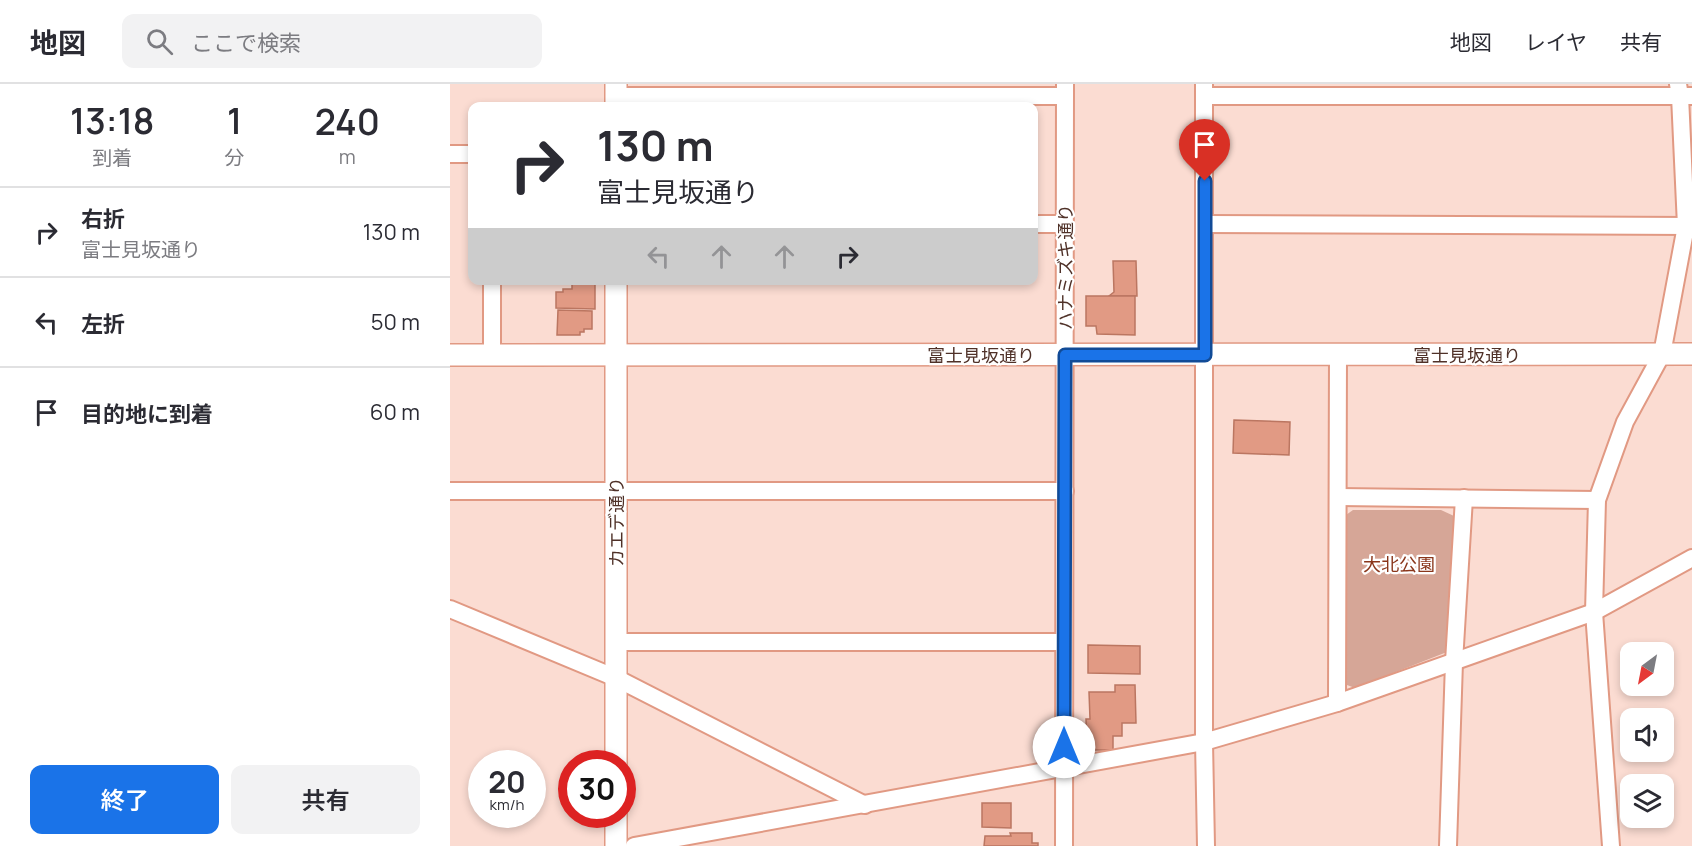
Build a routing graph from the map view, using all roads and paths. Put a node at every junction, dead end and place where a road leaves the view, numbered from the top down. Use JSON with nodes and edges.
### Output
{"nodes":[{"id":1,"x":1065,"y":90,"type":"edge"},
{"id":2,"x":1204,"y":90,"type":"edge"},
{"id":3,"x":1683,"y":92,"type":"edge"},
{"id":4,"x":616,"y":95,"type":"edge"},
{"id":5,"x":450,"y":154,"type":"edge"},
{"id":6,"x":468,"y":154,"type":"edge"},
{"id":7,"x":1038,"y":224,"type":"edge"},
{"id":8,"x":1065,"y":224,"type":"junction"},
{"id":9,"x":1205,"y":224,"type":"junction"},
{"id":10,"x":1689,"y":226,"type":"edge"},
{"id":11,"x":492,"y":285,"type":"edge"},
{"id":12,"x":616,"y":285,"type":"edge"},
{"id":13,"x":1662,"y":354,"type":"junction"},
{"id":14,"x":1692,"y":354,"type":"edge"},
{"id":15,"x":450,"y":355,"type":"edge"},
{"id":16,"x":492,"y":355,"type":"junction"},
{"id":17,"x":616,"y":355,"type":"junction"},
{"id":18,"x":1065,"y":355,"type":"junction"},
{"id":19,"x":1205,"y":355,"type":"junction"},
{"id":20,"x":1338,"y":356,"type":"junction"},
{"id":21,"x":450,"y":490,"type":"edge"},
{"id":22,"x":615,"y":491,"type":"junction"},
{"id":23,"x":1065,"y":491,"type":"junction"},
{"id":24,"x":1338,"y":497,"type":"junction"},
{"id":25,"x":1464,"y":498,"type":"junction"},
{"id":26,"x":1597,"y":500,"type":"junction"},
{"id":27,"x":1692,"y":558,"type":"edge"},
{"id":28,"x":450,"y":609,"type":"edge"},
{"id":29,"x":1594,"y":612,"type":"junction"},
{"id":30,"x":616,"y":642,"type":"junction"},
{"id":31,"x":1064,"y":642,"type":"junction"},
{"id":32,"x":1454,"y":662,"type":"junction"},
{"id":33,"x":616,"y":678,"type":"junction"},
{"id":34,"x":1337,"y":703,"type":"junction"},
{"id":35,"x":1204,"y":742,"type":"junction"},
{"id":36,"x":616,"y":750,"type":"edge"},
{"id":37,"x":1064,"y":768,"type":"junction"},
{"id":38,"x":865,"y":805,"type":"junction"},
{"id":39,"x":616,"y":828,"type":"edge"},
{"id":40,"x":616,"y":846,"type":"edge"},
{"id":41,"x":634,"y":846,"type":"edge"},
{"id":42,"x":1064,"y":846,"type":"edge"},
{"id":43,"x":1206,"y":846,"type":"edge"},
{"id":44,"x":1448,"y":846,"type":"edge"},
{"id":45,"x":1611,"y":846,"type":"edge"}],
"edges":[{"from":1,"to":4,"type":"street"},
{"from":1,"to":8,"type":"street","name":"ハナミズキ通り"},
{"from":2,"to":3,"type":"street"},
{"from":2,"to":9,"type":"street"},
{"from":3,"to":10,"type":"street"},
{"from":5,"to":6,"type":"street"},
{"from":7,"to":8,"type":"street"},
{"from":8,"to":18,"type":"street","name":"ハナミズキ通り"},
{"from":9,"to":10,"type":"street"},
{"from":9,"to":19,"type":"street"},
{"from":10,"to":13,"type":"street"},
{"from":11,"to":16,"type":"street"},
{"from":12,"to":17,"type":"street","name":"カエデ通り"},
{"from":13,"to":14,"type":"street","name":"富士見坂通り"},
{"from":13,"to":20,"type":"street","name":"富士見坂通り"},
{"from":13,"to":26,"type":"street"},
{"from":15,"to":16,"type":"street","name":"富士見坂通り"},
{"from":16,"to":17,"type":"street","name":"富士見坂通り"},
{"from":17,"to":18,"type":"street","name":"富士見坂通り"},
{"from":17,"to":22,"type":"street","name":"カエデ通り"},
{"from":18,"to":19,"type":"street","name":"富士見坂通り"},
{"from":18,"to":23,"type":"street","name":"ハナミズキ通り"},
{"from":19,"to":20,"type":"street","name":"富士見坂通り"},
{"from":19,"to":35,"type":"street"},
{"from":20,"to":24,"type":"street"},
{"from":21,"to":22,"type":"street"},
{"from":22,"to":23,"type":"street"},
{"from":22,"to":30,"type":"street","name":"カエデ通り"},
{"from":23,"to":31,"type":"street","name":"ハナミズキ通り"},
{"from":24,"to":25,"type":"street"},
{"from":24,"to":34,"type":"street"},
{"from":25,"to":26,"type":"street"},
{"from":25,"to":32,"type":"street"},
{"from":26,"to":29,"type":"street"},
{"from":27,"to":29,"type":"street"},
{"from":28,"to":33,"type":"street"},
{"from":29,"to":32,"type":"street"},
{"from":29,"to":45,"type":"street"},
{"from":30,"to":31,"type":"street"},
{"from":30,"to":33,"type":"street","name":"カエデ通り"},
{"from":31,"to":37,"type":"street","name":"ハナミズキ通り"},
{"from":32,"to":34,"type":"street"},
{"from":32,"to":44,"type":"street"},
{"from":33,"to":36,"type":"street","name":"カエデ通り"},
{"from":33,"to":38,"type":"street"},
{"from":34,"to":35,"type":"street"},
{"from":35,"to":37,"type":"street"},
{"from":35,"to":43,"type":"street"},
{"from":37,"to":38,"type":"street"},
{"from":37,"to":42,"type":"street","name":"ハナミズキ通り"},
{"from":38,"to":41,"type":"street"},
{"from":39,"to":40,"type":"street"}]}
